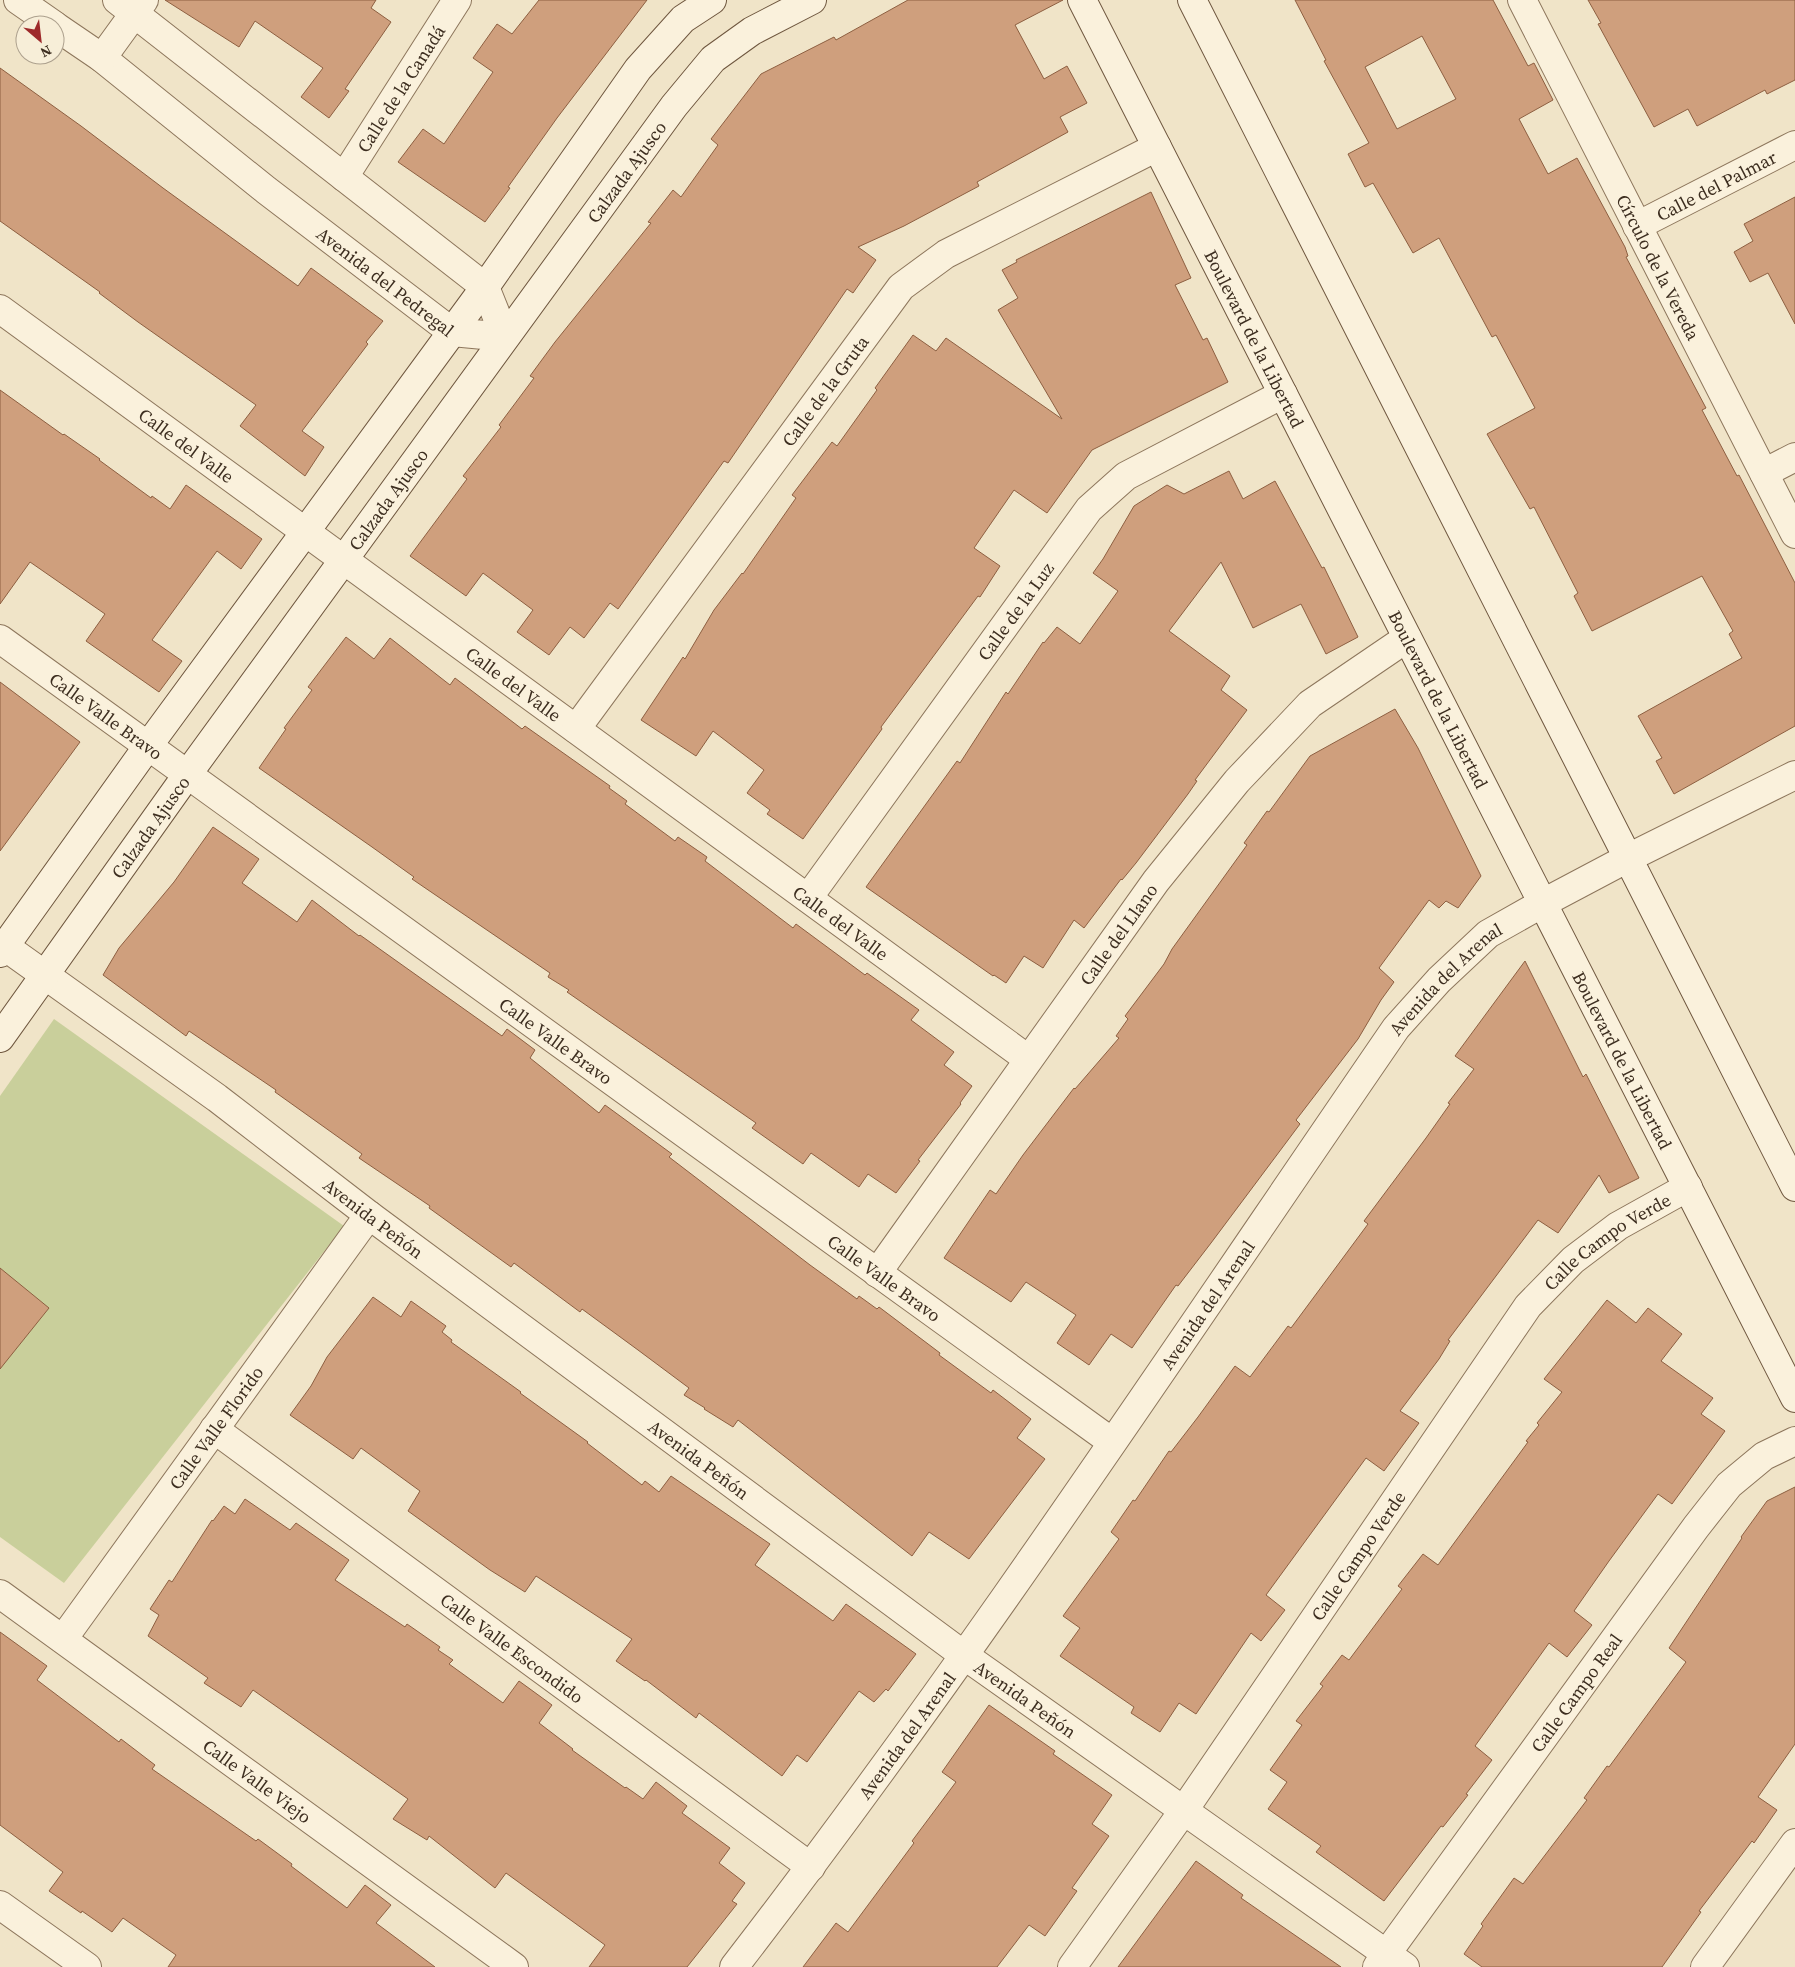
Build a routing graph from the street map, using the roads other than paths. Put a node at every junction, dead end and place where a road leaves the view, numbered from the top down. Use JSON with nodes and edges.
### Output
{"nodes":[{"id":1,"x":18,"y":0,"type":"edge"},
{"id":2,"x":457,"y":0,"type":"edge"},
{"id":3,"x":712,"y":0,"type":"edge"},
{"id":4,"x":812,"y":0,"type":"edge"},
{"id":5,"x":1082,"y":0,"type":"edge"},
{"id":6,"x":1192,"y":0,"type":"edge"},
{"id":7,"x":1522,"y":0,"type":"edge"},
{"id":8,"x":132,"y":4,"type":"edge"},
{"id":9,"x":40,"y":15,"type":"edge"},
{"id":10,"x":65,"y":33,"type":"edge"},
{"id":11,"x":102,"y":58,"type":"junction"},
{"id":12,"x":1795,"y":145,"type":"edge"},
{"id":13,"x":1157,"y":147,"type":"junction"},
{"id":14,"x":344,"y":177,"type":"junction"},
{"id":15,"x":1637,"y":226,"type":"junction"},
{"id":16,"x":485,"y":287,"type":"junction"},
{"id":17,"x":0,"y":309,"type":"edge"},
{"id":18,"x":452,"y":332,"type":"junction"},
{"id":19,"x":505,"y":337,"type":"junction"},
{"id":20,"x":1283,"y":394,"type":"junction"},
{"id":21,"x":1795,"y":457,"type":"edge"},
{"id":22,"x":1764,"y":473,"type":"junction"},
{"id":23,"x":305,"y":532,"type":"junction"},
{"id":24,"x":1795,"y":534,"type":"edge"},
{"id":25,"x":344,"y":560,"type":"junction"},
{"id":26,"x":1407,"y":638,"type":"junction"},
{"id":27,"x":0,"y":639,"type":"edge"},
{"id":28,"x":576,"y":729,"type":"junction"},
{"id":29,"x":148,"y":746,"type":"junction"},
{"id":30,"x":187,"y":774,"type":"junction"},
{"id":31,"x":1795,"y":775,"type":"edge"},
{"id":32,"x":1628,"y":858,"type":"junction"},
{"id":33,"x":808,"y":898,"type":"junction"},
{"id":34,"x":1542,"y":903,"type":"junction"},
{"id":35,"x":1,"y":948,"type":"edge"},
{"id":36,"x":45,"y":975,"type":"junction"},
{"id":37,"x":0,"y":1038,"type":"edge"},
{"id":38,"x":1028,"y":1059,"type":"junction"},
{"id":39,"x":1688,"y":1187,"type":"junction"},
{"id":40,"x":1795,"y":1188,"type":"edge"},
{"id":41,"x":369,"y":1215,"type":"junction"},
{"id":42,"x":877,"y":1273,"type":"junction"},
{"id":43,"x":1795,"y":1398,"type":"edge"},
{"id":44,"x":214,"y":1429,"type":"junction"},
{"id":45,"x":1795,"y":1441,"type":"edge"},
{"id":46,"x":1112,"y":1442,"type":"junction"},
{"id":47,"x":0,"y":1594,"type":"edge"},
{"id":48,"x":63,"y":1639,"type":"junction"},
{"id":49,"x":965,"y":1656,"type":"junction"},
{"id":50,"x":1184,"y":1810,"type":"junction"},
{"id":51,"x":1795,"y":1843,"type":"edge"},
{"id":52,"x":811,"y":1867,"type":"junction"},
{"id":53,"x":0,"y":1905,"type":"edge"},
{"id":54,"x":1389,"y":1963,"type":"edge"},
{"id":55,"x":86,"y":1967,"type":"edge"},
{"id":56,"x":514,"y":1967,"type":"edge"},
{"id":57,"x":734,"y":1967,"type":"edge"},
{"id":58,"x":1072,"y":1967,"type":"edge"},
{"id":59,"x":1705,"y":1967,"type":"edge"}],
"edges":[{"from":1,"to":9,"type":"street","name":"Avenida del Pedregal"},
{"from":2,"to":14,"type":"street","name":"Calle de la Canadá"},
{"from":3,"to":16,"type":"street"},
{"from":4,"to":19,"type":"street","name":"Calzada Ajusco"},
{"from":5,"to":13,"type":"street","name":"Boulevard de la Libertad"},
{"from":6,"to":32,"type":"street"},
{"from":7,"to":15,"type":"street","name":"Círculo de la Vereda"},
{"from":8,"to":11,"type":"street"},
{"from":8,"to":14,"type":"street"},
{"from":10,"to":11,"type":"street","name":"Avenida del Pedregal"},
{"from":11,"to":18,"type":"street","name":"Avenida del Pedregal"},
{"from":12,"to":15,"type":"street","name":"Calle del Palmar"},
{"from":13,"to":20,"type":"street","name":"Boulevard de la Libertad"},
{"from":13,"to":28,"type":"street","name":"Calle de la Gruta"},
{"from":14,"to":16,"type":"street"},
{"from":15,"to":22,"type":"street","name":"Círculo de la Vereda"},
{"from":16,"to":18,"type":"street"},
{"from":16,"to":19,"type":"street"},
{"from":17,"to":23,"type":"street","name":"Calle del Valle"},
{"from":18,"to":19,"type":"street","name":"Avenida del Pedregal"},
{"from":18,"to":23,"type":"street"},
{"from":19,"to":25,"type":"street","name":"Calzada Ajusco"},
{"from":20,"to":26,"type":"street","name":"Boulevard de la Libertad"},
{"from":20,"to":33,"type":"street","name":"Calle de la Luz"},
{"from":21,"to":22,"type":"street"},
{"from":22,"to":24,"type":"street","name":"Círculo de la Vereda"},
{"from":23,"to":25,"type":"street","name":"Calle del Valle"},
{"from":23,"to":29,"type":"street"},
{"from":25,"to":28,"type":"street","name":"Calle del Valle"},
{"from":25,"to":30,"type":"street","name":"Calzada Ajusco"},
{"from":26,"to":34,"type":"street","name":"Boulevard de la Libertad"},
{"from":26,"to":38,"type":"street","name":"Calle del Llano"},
{"from":27,"to":29,"type":"street","name":"Calle Valle Bravo"},
{"from":28,"to":33,"type":"street","name":"Calle del Valle"},
{"from":29,"to":30,"type":"street","name":"Calle Valle Bravo"},
{"from":29,"to":35,"type":"street"},
{"from":30,"to":36,"type":"street","name":"Calzada Ajusco"},
{"from":30,"to":42,"type":"street","name":"Calle Valle Bravo"},
{"from":31,"to":32,"type":"street","name":"Avenida del Arenal"},
{"from":32,"to":34,"type":"street","name":"Avenida del Arenal"},
{"from":32,"to":40,"type":"street"},
{"from":33,"to":38,"type":"street","name":"Calle del Valle"},
{"from":34,"to":39,"type":"street","name":"Boulevard de la Libertad"},
{"from":34,"to":46,"type":"street","name":"Avenida del Arenal"},
{"from":35,"to":36,"type":"street","name":"Avenida Peñón"},
{"from":36,"to":37,"type":"street","name":"Calzada Ajusco"},
{"from":36,"to":41,"type":"street","name":"Avenida Peñón"},
{"from":38,"to":42,"type":"street","name":"Calle del Llano"},
{"from":39,"to":43,"type":"street","name":"Boulevard de la Libertad"},
{"from":39,"to":50,"type":"street","name":"Calle Campo Verde"},
{"from":41,"to":44,"type":"street","name":"Calle Valle Florido"},
{"from":41,"to":49,"type":"street","name":"Avenida Peñón"},
{"from":42,"to":46,"type":"street","name":"Calle Valle Bravo"},
{"from":44,"to":48,"type":"street","name":"Calle Valle Florido"},
{"from":44,"to":52,"type":"street","name":"Calle Valle Escondido"},
{"from":45,"to":54,"type":"street","name":"Calle Campo Real"},
{"from":46,"to":49,"type":"street","name":"Avenida del Arenal"},
{"from":47,"to":48,"type":"street","name":"Calle Valle Viejo"},
{"from":48,"to":56,"type":"street","name":"Calle Valle Viejo"},
{"from":49,"to":50,"type":"street","name":"Avenida Peñón"},
{"from":49,"to":52,"type":"street","name":"Avenida del Arenal"},
{"from":50,"to":54,"type":"street","name":"Avenida Peñón"},
{"from":50,"to":58,"type":"street","name":"Calle Campo Verde"},
{"from":51,"to":59,"type":"street"},
{"from":52,"to":57,"type":"street","name":"Avenida del Arenal"},
{"from":53,"to":55,"type":"street"}]}
